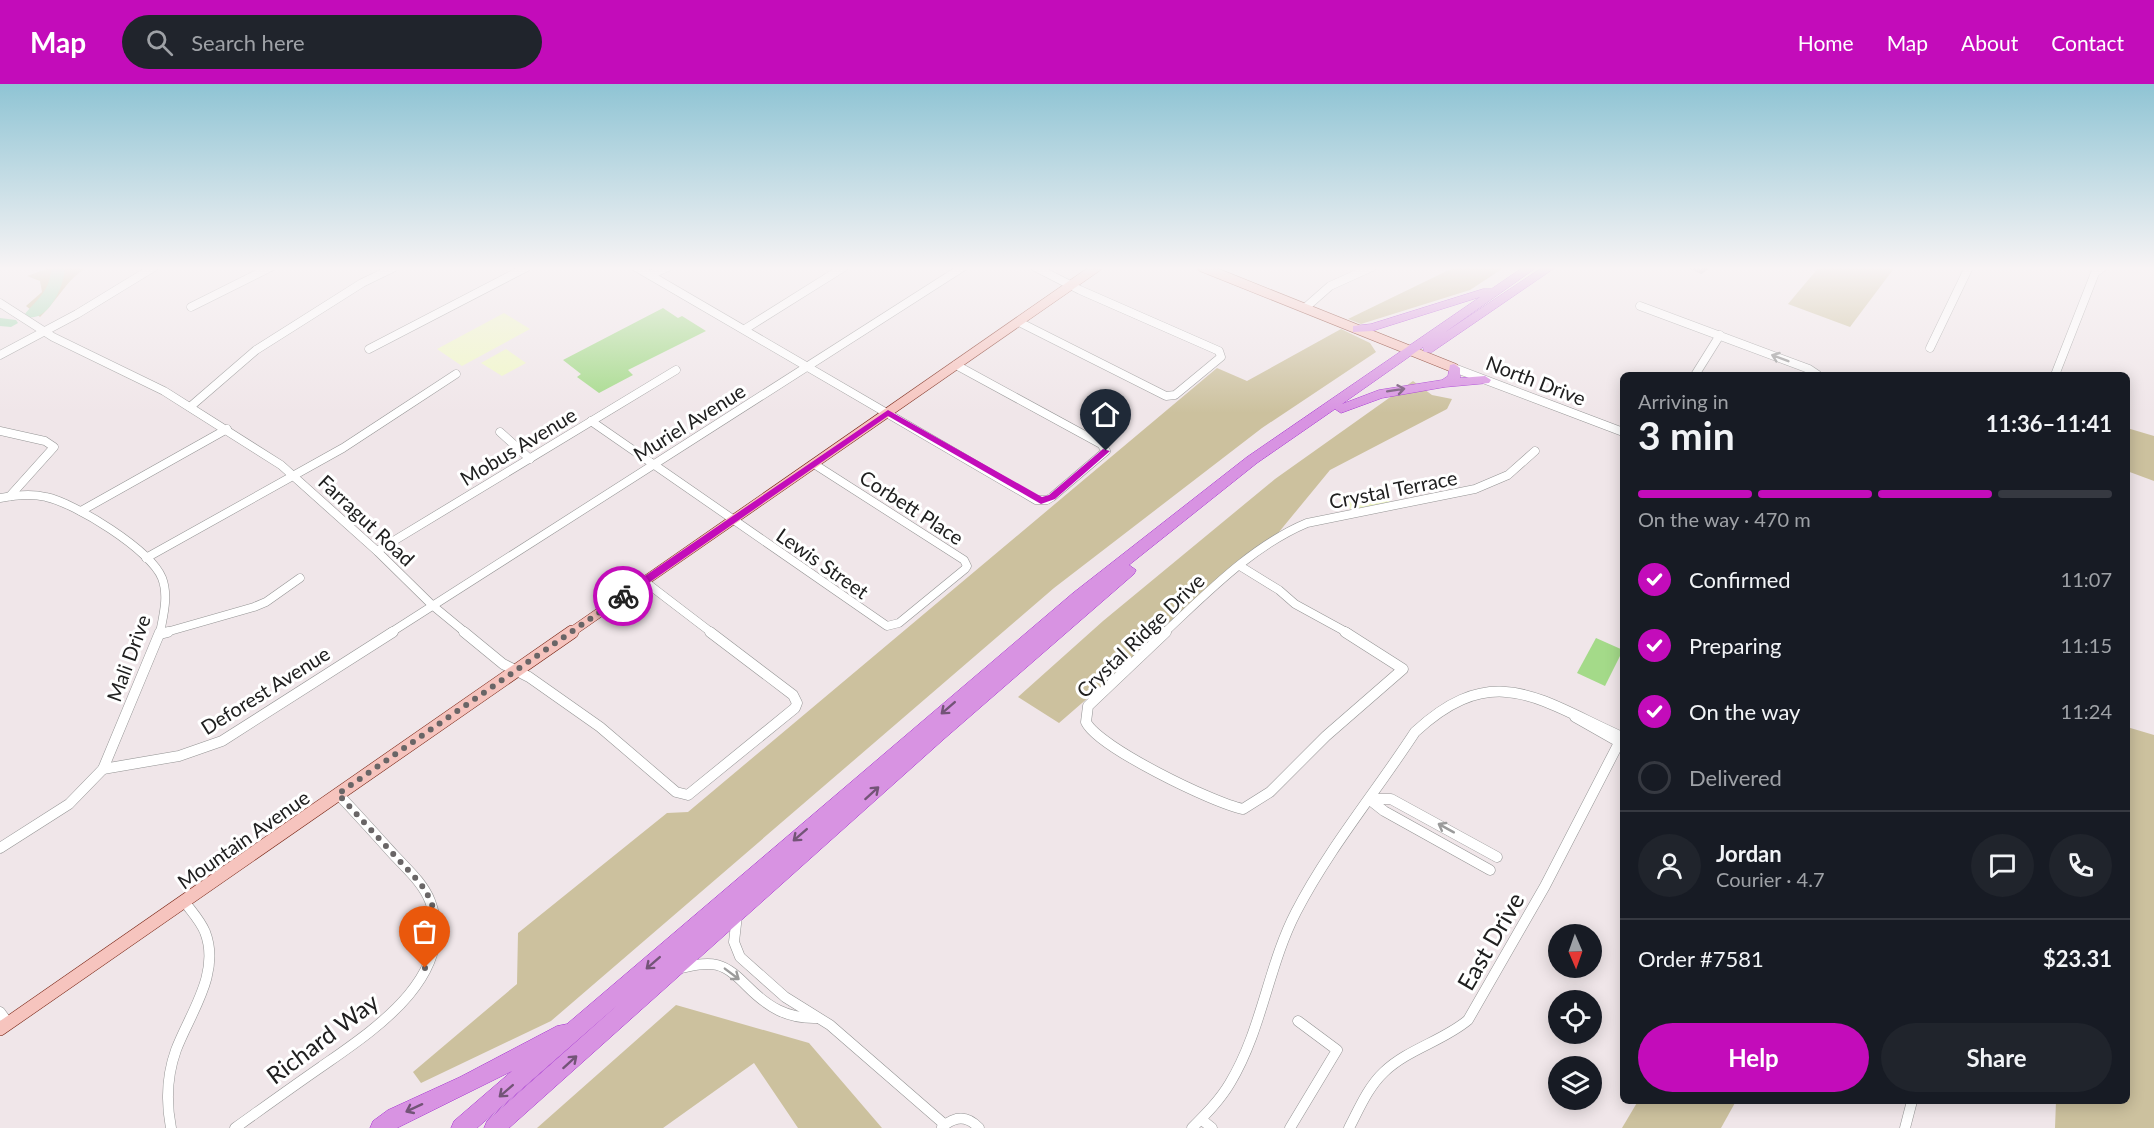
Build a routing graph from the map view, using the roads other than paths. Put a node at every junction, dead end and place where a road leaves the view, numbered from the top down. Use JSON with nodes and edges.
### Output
{"nodes":[{"id":1,"x":18,"y":316,"type":"edge"},
{"id":2,"x":72,"y":316,"type":"edge"},
{"id":3,"x":311,"y":316,"type":"edge"},
{"id":4,"x":433,"y":316,"type":"edge"},
{"id":5,"x":722,"y":316,"type":"edge"},
{"id":6,"x":766,"y":316,"type":"edge"},
{"id":7,"x":887,"y":316,"type":"edge"},
{"id":8,"x":1028,"y":316,"type":"edge"},
{"id":9,"x":1142,"y":316,"type":"edge"},
{"id":10,"x":1324,"y":316,"type":"edge"},
{"id":11,"x":1407,"y":316,"type":"edge"},
{"id":12,"x":1462,"y":316,"type":"edge"},
{"id":13,"x":1472,"y":316,"type":"edge"},
{"id":14,"x":1667,"y":316,"type":"edge"},
{"id":15,"x":1946,"y":316,"type":"edge"},
{"id":16,"x":2078,"y":316,"type":"edge"},
{"id":17,"x":1019,"y":322,"type":"junction"},
{"id":18,"x":745,"y":329,"type":"junction"},
{"id":19,"x":1357,"y":329,"type":"junction"},
{"id":20,"x":45,"y":332,"type":"junction"},
{"id":21,"x":1720,"y":335,"type":"junction"},
{"id":22,"x":1930,"y":348,"type":"dead end"},
{"id":23,"x":369,"y":349,"type":"dead end"},
{"id":24,"x":1414,"y":352,"type":"junction"},
{"id":25,"x":0,"y":355,"type":"edge"},
{"id":26,"x":956,"y":365,"type":"junction"},
{"id":27,"x":808,"y":366,"type":"junction"},
{"id":28,"x":1454,"y":368,"type":"junction"},
{"id":29,"x":676,"y":370,"type":"dead end"},
{"id":30,"x":1697,"y":372,"type":"edge"},
{"id":31,"x":1814,"y":372,"type":"edge"},
{"id":32,"x":2056,"y":372,"type":"edge"},
{"id":33,"x":456,"y":374,"type":"dead end"},
{"id":34,"x":1485,"y":380,"type":"junction"},
{"id":35,"x":1444,"y":383,"type":"junction"},
{"id":36,"x":190,"y":407,"type":"junction"},
{"id":37,"x":1341,"y":409,"type":"junction"},
{"id":38,"x":888,"y":412,"type":"junction"},
{"id":39,"x":591,"y":421,"type":"junction"},
{"id":40,"x":227,"y":429,"type":"junction"},
{"id":41,"x":0,"y":431,"type":"edge"},
{"id":42,"x":1620,"y":431,"type":"edge"},
{"id":43,"x":500,"y":432,"type":"dead end"},
{"id":44,"x":1535,"y":452,"type":"dead end"},
{"id":45,"x":530,"y":459,"type":"junction"},
{"id":46,"x":653,"y":464,"type":"junction"},
{"id":47,"x":814,"y":464,"type":"junction"},
{"id":48,"x":295,"y":475,"type":"junction"},
{"id":49,"x":10,"y":496,"type":"junction"},
{"id":50,"x":0,"y":498,"type":"edge"},
{"id":51,"x":81,"y":512,"type":"junction"},
{"id":52,"x":733,"y":520,"type":"junction"},
{"id":53,"x":377,"y":551,"type":"junction"},
{"id":54,"x":1255,"y":554,"type":"joint"},
{"id":55,"x":146,"y":558,"type":"junction"},
{"id":56,"x":1240,"y":566,"type":"junction"},
{"id":57,"x":300,"y":578,"type":"dead end"},
{"id":58,"x":644,"y":581,"type":"junction"},
{"id":59,"x":432,"y":605,"type":"junction"},
{"id":60,"x":890,"y":626,"type":"joint"},
{"id":61,"x":159,"y":634,"type":"junction"},
{"id":62,"x":516,"y":670,"type":"junction"},
{"id":63,"x":1620,"y":737,"type":"edge"},
{"id":64,"x":1620,"y":742,"type":"edge"},
{"id":65,"x":103,"y":769,"type":"junction"},
{"id":66,"x":338,"y":794,"type":"junction"},
{"id":67,"x":1370,"y":800,"type":"junction"},
{"id":68,"x":0,"y":848,"type":"edge"},
{"id":69,"x":1497,"y":856,"type":"dead end"},
{"id":70,"x":1490,"y":870,"type":"dead end"},
{"id":71,"x":184,"y":902,"type":"junction"},
{"id":72,"x":738,"y":913,"type":"junction"},
{"id":73,"x":676,"y":968,"type":"junction"},
{"id":74,"x":0,"y":1012,"type":"edge"},
{"id":75,"x":817,"y":1018,"type":"junction"},
{"id":76,"x":587,"y":1020,"type":"junction"},
{"id":77,"x":1298,"y":1021,"type":"dead end"},
{"id":78,"x":4,"y":1026,"type":"edge"},
{"id":79,"x":1911,"y":1104,"type":"edge"},
{"id":80,"x":1202,"y":1120,"type":"junction"},
{"id":81,"x":942,"y":1126,"type":"edge"},
{"id":82,"x":171,"y":1128,"type":"edge"},
{"id":83,"x":235,"y":1128,"type":"edge"},
{"id":84,"x":380,"y":1128,"type":"edge"},
{"id":85,"x":461,"y":1128,"type":"edge"},
{"id":86,"x":494,"y":1128,"type":"edge"},
{"id":87,"x":979,"y":1128,"type":"edge"},
{"id":88,"x":1192,"y":1128,"type":"edge"},
{"id":89,"x":1212,"y":1128,"type":"edge"},
{"id":90,"x":1290,"y":1128,"type":"edge"},
{"id":91,"x":1349,"y":1128,"type":"edge"},
{"id":92,"x":1905,"y":1128,"type":"edge"}],
"edges":[{"from":1,"to":20,"type":"street","name":"Farragut Road"},
{"from":2,"to":20,"type":"street"},
{"from":3,"to":36,"type":"street"},
{"from":4,"to":23,"type":"street"},
{"from":5,"to":18,"type":"street"},
{"from":6,"to":18,"type":"street"},
{"from":7,"to":27,"type":"street","name":"Muriel Avenue"},
{"from":8,"to":17,"type":"street","name":"Mountain Avenue"},
{"from":9,"to":17,"type":"street"},
{"from":10,"to":19,"type":"street","name":"North Drive"},
{"from":11,"to":19,"type":"highway"},
{"from":12,"to":24,"type":"highway"},
{"from":13,"to":24,"type":"highway"},
{"from":14,"to":21,"type":"street"},
{"from":15,"to":22,"type":"street"},
{"from":16,"to":32,"type":"street"},
{"from":17,"to":26,"type":"street","name":"Mountain Avenue"},
{"from":18,"to":27,"type":"street"},
{"from":19,"to":24,"type":"street","name":"North Drive"},
{"from":20,"to":25,"type":"street"},
{"from":20,"to":36,"type":"street","name":"Farragut Road"},
{"from":21,"to":30,"type":"street"},
{"from":31,"to":21,"type":"street","one_way":true},
{"from":24,"to":28,"type":"street","name":"North Drive"},
{"from":24,"to":37,"type":"highway"},
{"from":24,"to":76,"type":"highway","one_way":true},
{"from":26,"to":38,"type":"street","name":"Mountain Avenue"},
{"from":26,"to":38,"type":"street"},
{"from":27,"to":38,"type":"street"},
{"from":27,"to":46,"type":"street","name":"Muriel Avenue"},
{"from":28,"to":34,"type":"street","name":"North Drive"},
{"from":28,"to":35,"type":"highway"},
{"from":29,"to":39,"type":"street","name":"Mobus Avenue"},
{"from":33,"to":48,"type":"street"},
{"from":34,"to":35,"type":"highway"},
{"from":34,"to":42,"type":"street","name":"North Drive"},
{"from":37,"to":35,"type":"highway","one_way":true},
{"from":36,"to":40,"type":"street","name":"Farragut Road"},
{"from":72,"to":37,"type":"highway","one_way":true},
{"from":38,"to":47,"type":"street","name":"Mountain Avenue"},
{"from":39,"to":45,"type":"street","name":"Mobus Avenue"},
{"from":39,"to":46,"type":"street","name":"Lewis Street"},
{"from":40,"to":48,"type":"street","name":"Farragut Road"},
{"from":40,"to":51,"type":"street"},
{"from":41,"to":49,"type":"street"},
{"from":43,"to":45,"type":"street"},
{"from":44,"to":54,"type":"street","name":"Crystal Terrace"},
{"from":45,"to":53,"type":"street","name":"Mobus Avenue"},
{"from":46,"to":52,"type":"street","name":"Lewis Street"},
{"from":46,"to":59,"type":"street","name":"Muriel Avenue"},
{"from":47,"to":52,"type":"street","name":"Mountain Avenue"},
{"from":47,"to":60,"type":"street","name":"Corbett Place"},
{"from":48,"to":53,"type":"street","name":"Farragut Road"},
{"from":48,"to":55,"type":"street"},
{"from":49,"to":50,"type":"street","name":"Mali Drive"},
{"from":49,"to":51,"type":"street","name":"Mali Drive"},
{"from":51,"to":55,"type":"street","name":"Mali Drive"},
{"from":52,"to":58,"type":"street","name":"Mountain Avenue"},
{"from":52,"to":60,"type":"street","name":"Lewis Street"},
{"from":53,"to":59,"type":"street","name":"Farragut Road"},
{"from":54,"to":56,"type":"street","name":"Crystal Ridge Drive"},
{"from":55,"to":61,"type":"street","name":"Mali Drive"},
{"from":56,"to":56,"type":"street","name":"Crystal Ridge Drive"},
{"from":57,"to":61,"type":"street"},
{"from":58,"to":62,"type":"street","name":"Mountain Avenue"},
{"from":58,"to":62,"type":"street","name":"Farragut Road"},
{"from":59,"to":62,"type":"street","name":"Farragut Road"},
{"from":59,"to":65,"type":"street","name":"Deforest Avenue"},
{"from":61,"to":65,"type":"street","name":"Mali Drive"},
{"from":62,"to":66,"type":"street","name":"Mountain Avenue"},
{"from":63,"to":67,"type":"street"},
{"from":64,"to":91,"type":"street","name":"East Drive"},
{"from":65,"to":68,"type":"street","name":"Mali Drive"},
{"from":66,"to":71,"type":"street","name":"Mountain Avenue"},
{"from":66,"to":83,"type":"street","name":"Richard Way"},
{"from":69,"to":67,"type":"street","one_way":true},
{"from":67,"to":70,"type":"street"},
{"from":67,"to":80,"type":"street"},
{"from":71,"to":78,"type":"street","name":"Mountain Avenue"},
{"from":71,"to":82,"type":"street"},
{"from":72,"to":73,"type":"highway"},
{"from":72,"to":75,"type":"street"},
{"from":73,"to":75,"type":"street","one_way":true},
{"from":86,"to":73,"type":"highway","one_way":true},
{"from":74,"to":78,"type":"street"},
{"from":75,"to":81,"type":"street"},
{"from":76,"to":84,"type":"highway","one_way":true},
{"from":76,"to":85,"type":"highway","one_way":true},
{"from":77,"to":90,"type":"street"},
{"from":79,"to":92,"type":"street"},
{"from":80,"to":88,"type":"street"},
{"from":80,"to":89,"type":"street"},
{"from":81,"to":87,"type":"street"}]}
